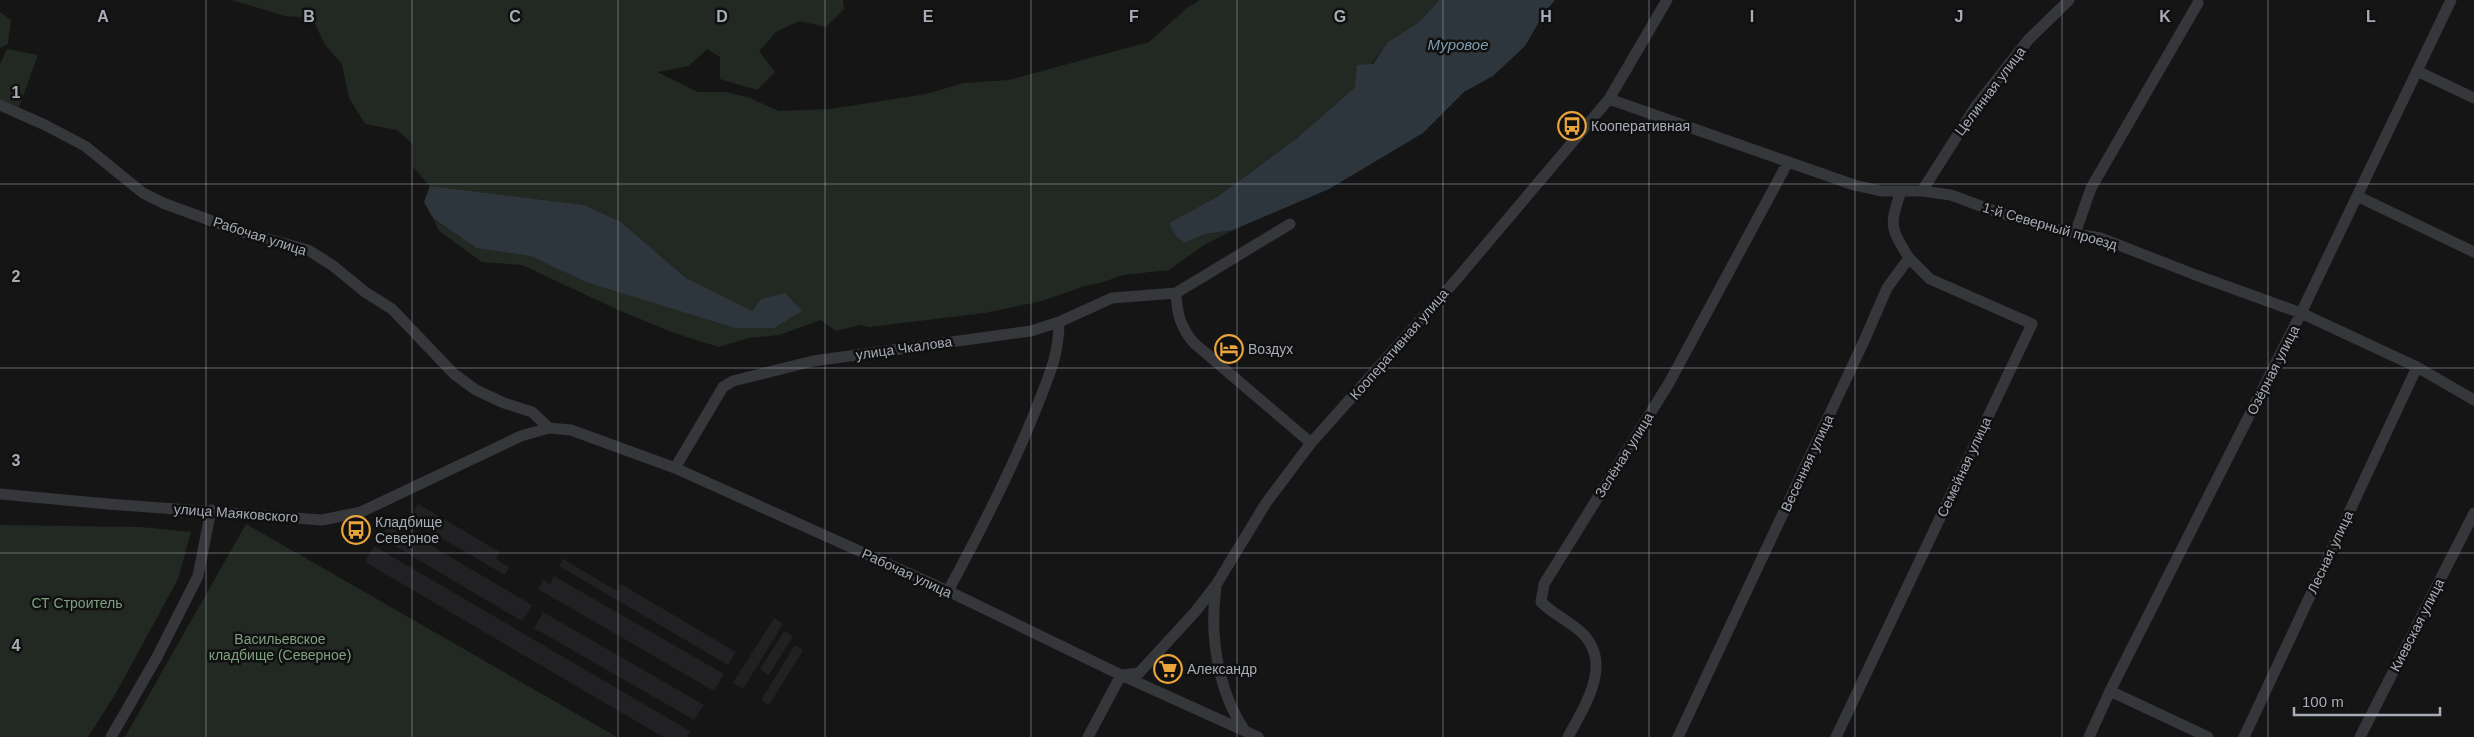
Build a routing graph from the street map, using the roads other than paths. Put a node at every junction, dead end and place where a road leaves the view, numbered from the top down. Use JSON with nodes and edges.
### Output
{"nodes":[{"id":1,"x":1667,"y":0,"type":"edge"},
{"id":2,"x":2069,"y":0,"type":"edge"},
{"id":3,"x":2451,"y":0,"type":"edge"},
{"id":4,"x":2198,"y":3,"type":"dead end"},
{"id":5,"x":2417,"y":71,"type":"junction"},
{"id":6,"x":2474,"y":98,"type":"edge"},
{"id":7,"x":1609,"y":99,"type":"junction"},
{"id":8,"x":0,"y":105,"type":"edge"},
{"id":9,"x":1788,"y":162,"type":"junction"},
{"id":10,"x":1901,"y":191,"type":"junction"},
{"id":11,"x":1922,"y":191,"type":"junction"},
{"id":12,"x":2357,"y":196,"type":"junction"},
{"id":13,"x":1290,"y":224,"type":"dead end"},
{"id":14,"x":2075,"y":234,"type":"junction"},
{"id":15,"x":2474,"y":252,"type":"edge"},
{"id":16,"x":1908,"y":258,"type":"junction"},
{"id":17,"x":1176,"y":293,"type":"junction"},
{"id":18,"x":2301,"y":313,"type":"junction"},
{"id":19,"x":1059,"y":322,"type":"junction"},
{"id":20,"x":2417,"y":367,"type":"junction"},
{"id":21,"x":2474,"y":400,"type":"edge"},
{"id":22,"x":549,"y":428,"type":"junction"},
{"id":23,"x":1311,"y":443,"type":"junction"},
{"id":24,"x":461,"y":465,"type":"joint"},
{"id":25,"x":676,"y":468,"type":"junction"},
{"id":26,"x":0,"y":494,"type":"edge"},
{"id":27,"x":211,"y":510,"type":"junction"},
{"id":28,"x":2474,"y":513,"type":"edge"},
{"id":29,"x":1216,"y":585,"type":"junction"},
{"id":30,"x":948,"y":591,"type":"junction"},
{"id":31,"x":1121,"y":675,"type":"junction"},
{"id":32,"x":2110,"y":691,"type":"junction"},
{"id":33,"x":1245,"y":732,"type":"junction"},
{"id":34,"x":111,"y":737,"type":"edge"},
{"id":35,"x":1088,"y":737,"type":"edge"},
{"id":36,"x":1258,"y":737,"type":"edge"},
{"id":37,"x":1568,"y":737,"type":"edge"},
{"id":38,"x":1678,"y":737,"type":"edge"},
{"id":39,"x":1836,"y":737,"type":"edge"},
{"id":40,"x":2089,"y":737,"type":"edge"},
{"id":41,"x":2208,"y":737,"type":"edge"},
{"id":42,"x":2244,"y":737,"type":"edge"},
{"id":43,"x":2360,"y":737,"type":"edge"}],
"edges":[{"from":1,"to":7,"type":"street","name":"Кооперативная улица"},
{"from":2,"to":11,"type":"street","name":"Целинная улица"},
{"from":3,"to":5,"type":"street","name":"Озёрная улица"},
{"from":4,"to":14,"type":"street"},
{"from":5,"to":6,"type":"street"},
{"from":5,"to":12,"type":"street","name":"Озёрная улица"},
{"from":7,"to":9,"type":"street","name":"1-й Северный проезд"},
{"from":7,"to":23,"type":"street","name":"Кооперативная улица"},
{"from":8,"to":22,"type":"street","name":"Рабочая улица"},
{"from":9,"to":10,"type":"street","name":"1-й Северный проезд"},
{"from":9,"to":37,"type":"street","name":"Зелёная улица"},
{"from":10,"to":11,"type":"street","name":"1-й Северный проезд"},
{"from":10,"to":16,"type":"street"},
{"from":11,"to":14,"type":"street","name":"1-й Северный проезд"},
{"from":12,"to":15,"type":"street"},
{"from":12,"to":18,"type":"street","name":"Озёрная улица"},
{"from":13,"to":17,"type":"street","name":"улица Чкалова"},
{"from":14,"to":18,"type":"street","name":"1-й Северный проезд"},
{"from":16,"to":38,"type":"street","name":"Весенняя улица"},
{"from":16,"to":39,"type":"street","name":"Семейная улица"},
{"from":17,"to":19,"type":"street","name":"улица Чкалова"},
{"from":17,"to":23,"type":"street"},
{"from":18,"to":20,"type":"street","name":"1-й Северный проезд"},
{"from":18,"to":32,"type":"street","name":"Озёрная улица"},
{"from":19,"to":25,"type":"street","name":"улица Чкалова"},
{"from":19,"to":30,"type":"street"},
{"from":20,"to":21,"type":"street","name":"1-й Северный проезд"},
{"from":20,"to":42,"type":"street","name":"Лесная улица"},
{"from":22,"to":24,"type":"street","name":"Рабочая улица"},
{"from":22,"to":25,"type":"street","name":"Рабочая улица"},
{"from":23,"to":29,"type":"street","name":"Кооперативная улица"},
{"from":24,"to":27,"type":"street","name":"улица Маяковского"},
{"from":25,"to":30,"type":"street","name":"Рабочая улица"},
{"from":26,"to":27,"type":"street","name":"улица Маяковского"},
{"from":27,"to":34,"type":"street"},
{"from":28,"to":43,"type":"street","name":"Киевская улица"},
{"from":29,"to":31,"type":"street","name":"Кооперативная улица"},
{"from":29,"to":33,"type":"street"},
{"from":30,"to":31,"type":"street","name":"Рабочая улица"},
{"from":31,"to":33,"type":"street","name":"Рабочая улица"},
{"from":31,"to":35,"type":"street"},
{"from":32,"to":40,"type":"street","name":"Озёрная улица"},
{"from":32,"to":41,"type":"street"},
{"from":33,"to":36,"type":"street","name":"Рабочая улица"}]}
